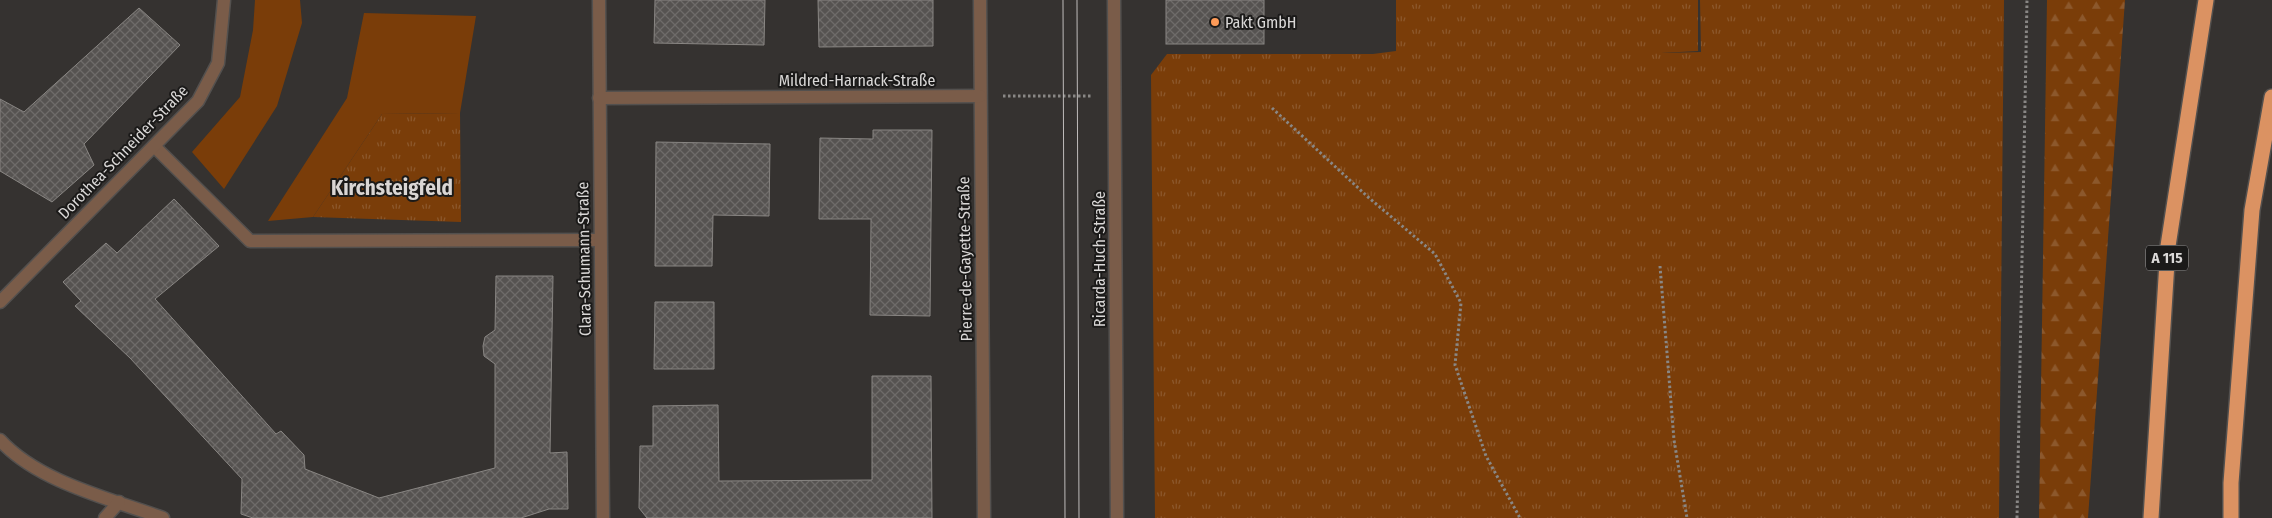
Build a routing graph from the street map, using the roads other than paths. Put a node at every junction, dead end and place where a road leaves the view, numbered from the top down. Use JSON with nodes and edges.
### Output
{"nodes":[{"id":1,"x":224,"y":0,"type":"edge"},
{"id":2,"x":599,"y":0,"type":"edge"},
{"id":3,"x":980,"y":0,"type":"edge"},
{"id":4,"x":1114,"y":0,"type":"edge"},
{"id":5,"x":2206,"y":0,"type":"edge"},
{"id":6,"x":980,"y":96,"type":"junction"},
{"id":7,"x":2272,"y":97,"type":"edge"},
{"id":8,"x":599,"y":98,"type":"junction"},
{"id":9,"x":154,"y":146,"type":"junction"},
{"id":10,"x":599,"y":240,"type":"junction"},
{"id":11,"x":0,"y":302,"type":"edge"},
{"id":12,"x":0,"y":440,"type":"edge"},
{"id":13,"x":119,"y":502,"type":"junction"},
{"id":14,"x":105,"y":518,"type":"edge"},
{"id":15,"x":163,"y":518,"type":"edge"},
{"id":16,"x":603,"y":518,"type":"edge"},
{"id":17,"x":984,"y":518,"type":"edge"},
{"id":18,"x":1117,"y":518,"type":"edge"},
{"id":19,"x":2151,"y":518,"type":"edge"},
{"id":20,"x":2231,"y":518,"type":"edge"}],
"edges":[{"from":1,"to":9,"type":"street","name":"Dorothea-Schneider-Straße"},
{"from":2,"to":8,"type":"street","name":"Clara-Schumann-Straße"},
{"from":3,"to":6,"type":"street","name":"Pierre-de-Gayette-Straße"},
{"from":4,"to":18,"type":"street","name":"Ricarda-Huch-Straße"},
{"from":5,"to":19,"type":"highway","number":"A 115"},
{"from":6,"to":8,"type":"street","name":"Mildred-Harnack-Straße"},
{"from":6,"to":17,"type":"street","name":"Pierre-de-Gayette-Straße"},
{"from":7,"to":20,"type":"highway"},
{"from":8,"to":10,"type":"street","name":"Clara-Schumann-Straße"},
{"from":9,"to":10,"type":"street"},
{"from":9,"to":11,"type":"street","name":"Dorothea-Schneider-Straße"},
{"from":10,"to":16,"type":"street","name":"Clara-Schumann-Straße"},
{"from":12,"to":13,"type":"street"},
{"from":13,"to":14,"type":"street"},
{"from":13,"to":15,"type":"street"}]}
